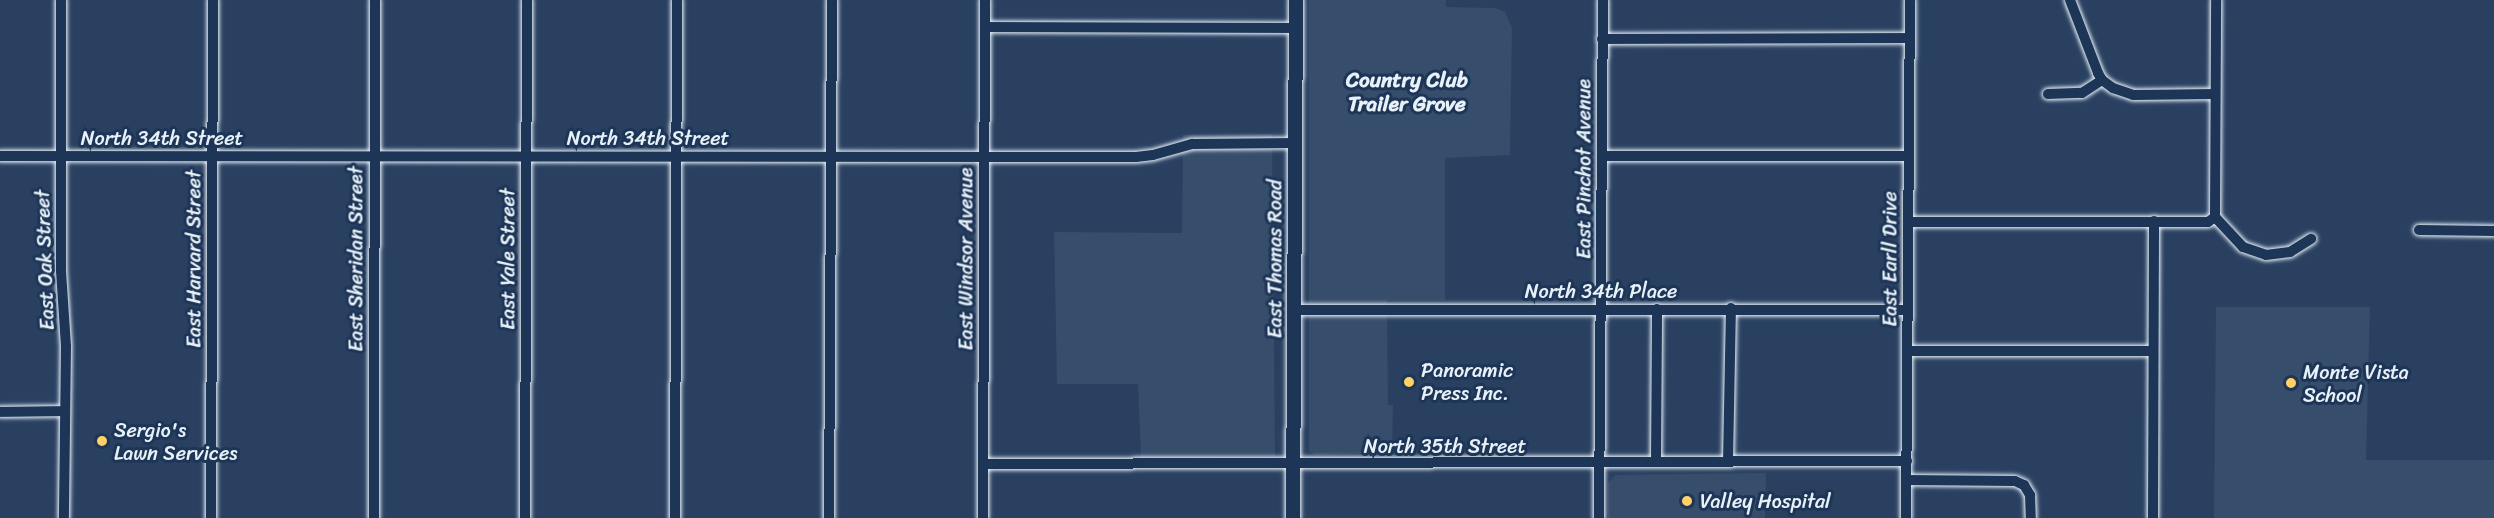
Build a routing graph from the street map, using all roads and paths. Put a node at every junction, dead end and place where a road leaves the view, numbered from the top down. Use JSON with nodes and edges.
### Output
{"nodes":[{"id":1,"x":61,"y":0,"type":"edge"},
{"id":2,"x":213,"y":0,"type":"edge"},
{"id":3,"x":375,"y":0,"type":"edge"},
{"id":4,"x":527,"y":0,"type":"edge"},
{"id":5,"x":677,"y":0,"type":"edge"},
{"id":6,"x":832,"y":0,"type":"edge"},
{"id":7,"x":986,"y":0,"type":"edge"},
{"id":8,"x":1296,"y":0,"type":"edge"},
{"id":9,"x":1603,"y":0,"type":"edge"},
{"id":10,"x":1910,"y":0,"type":"edge"},
{"id":11,"x":2070,"y":0,"type":"edge"},
{"id":12,"x":2216,"y":0,"type":"edge"},
{"id":13,"x":986,"y":27,"type":"junction"},
{"id":14,"x":1295,"y":28,"type":"junction"},
{"id":15,"x":1910,"y":38,"type":"junction"},
{"id":16,"x":1602,"y":39,"type":"junction"},
{"id":17,"x":2102,"y":80,"type":"junction"},
{"id":18,"x":2048,"y":94,"type":"dead end"},
{"id":19,"x":2215,"y":94,"type":"junction"},
{"id":20,"x":1295,"y":143,"type":"junction"},
{"id":21,"x":374,"y":155,"type":"junction"},
{"id":22,"x":0,"y":156,"type":"edge"},
{"id":23,"x":60,"y":156,"type":"junction"},
{"id":24,"x":212,"y":156,"type":"junction"},
{"id":25,"x":526,"y":156,"type":"junction"},
{"id":26,"x":677,"y":156,"type":"junction"},
{"id":27,"x":831,"y":156,"type":"junction"},
{"id":28,"x":984,"y":156,"type":"junction"},
{"id":29,"x":1602,"y":156,"type":"junction"},
{"id":30,"x":1909,"y":156,"type":"junction"},
{"id":31,"x":2215,"y":217,"type":"junction"},
{"id":32,"x":2154,"y":221,"type":"junction"},
{"id":33,"x":1908,"y":222,"type":"junction"},
{"id":34,"x":2419,"y":230,"type":"dead end"},
{"id":35,"x":2494,"y":231,"type":"edge"},
{"id":36,"x":2311,"y":239,"type":"dead end"},
{"id":37,"x":1731,"y":308,"type":"junction"},
{"id":38,"x":1601,"y":309,"type":"junction"},
{"id":39,"x":1656,"y":309,"type":"junction"},
{"id":40,"x":1294,"y":310,"type":"junction"},
{"id":41,"x":1908,"y":310,"type":"junction"},
{"id":42,"x":1907,"y":351,"type":"junction"},
{"id":43,"x":2153,"y":351,"type":"junction"},
{"id":44,"x":65,"y":411,"type":"junction"},
{"id":45,"x":0,"y":412,"type":"edge"},
{"id":46,"x":1906,"y":461,"type":"junction"},
{"id":47,"x":1656,"y":462,"type":"junction"},
{"id":48,"x":1730,"y":462,"type":"junction"},
{"id":49,"x":1600,"y":463,"type":"junction"},
{"id":50,"x":983,"y":464,"type":"junction"},
{"id":51,"x":1293,"y":464,"type":"junction"},
{"id":52,"x":1906,"y":480,"type":"junction"},
{"id":53,"x":64,"y":518,"type":"edge"},
{"id":54,"x":210,"y":518,"type":"edge"},
{"id":55,"x":374,"y":518,"type":"edge"},
{"id":56,"x":525,"y":518,"type":"edge"},
{"id":57,"x":675,"y":518,"type":"edge"},
{"id":58,"x":829,"y":518,"type":"edge"},
{"id":59,"x":983,"y":518,"type":"edge"},
{"id":60,"x":1293,"y":518,"type":"edge"},
{"id":61,"x":1599,"y":518,"type":"edge"},
{"id":62,"x":1906,"y":518,"type":"edge"},
{"id":63,"x":2031,"y":518,"type":"edge"},
{"id":64,"x":2152,"y":518,"type":"edge"}],
"edges":[{"from":1,"to":23,"type":"street","name":"East Oak Street"},
{"from":2,"to":24,"type":"street","name":"East Harvard Street"},
{"from":3,"to":21,"type":"street","name":"East Sheridan Street"},
{"from":4,"to":25,"type":"street","name":"East Yale Street"},
{"from":5,"to":26,"type":"street"},
{"from":6,"to":27,"type":"street"},
{"from":7,"to":13,"type":"street","name":"East Windsor Avenue"},
{"from":8,"to":14,"type":"main road","name":"East Thomas Road"},
{"from":9,"to":16,"type":"street","name":"East Pinchot Avenue"},
{"from":10,"to":15,"type":"street","name":"East Earll Drive"},
{"from":11,"to":17,"type":"street"},
{"from":12,"to":19,"type":"street"},
{"from":13,"to":14,"type":"street"},
{"from":13,"to":28,"type":"street","name":"East Windsor Avenue"},
{"from":14,"to":20,"type":"main road","name":"East Thomas Road"},
{"from":15,"to":16,"type":"street"},
{"from":15,"to":30,"type":"street","name":"East Earll Drive"},
{"from":16,"to":29,"type":"street","name":"East Pinchot Avenue"},
{"from":17,"to":18,"type":"street"},
{"from":17,"to":19,"type":"street"},
{"from":19,"to":31,"type":"street"},
{"from":20,"to":28,"type":"street","name":"North 34th Street"},
{"from":20,"to":40,"type":"main road","name":"East Thomas Road"},
{"from":21,"to":24,"type":"street","name":"North 34th Street"},
{"from":21,"to":25,"type":"street","name":"North 34th Street"},
{"from":21,"to":55,"type":"street","name":"East Sheridan Street"},
{"from":22,"to":23,"type":"street","name":"North 34th Street"},
{"from":23,"to":24,"type":"street","name":"North 34th Street"},
{"from":23,"to":44,"type":"street","name":"East Oak Street"},
{"from":24,"to":54,"type":"street","name":"East Harvard Street"},
{"from":25,"to":26,"type":"street","name":"North 34th Street"},
{"from":25,"to":56,"type":"street","name":"East Yale Street"},
{"from":26,"to":27,"type":"street","name":"North 34th Street"},
{"from":26,"to":57,"type":"street"},
{"from":27,"to":28,"type":"street","name":"North 34th Street"},
{"from":27,"to":58,"type":"street"},
{"from":28,"to":50,"type":"street","name":"East Windsor Avenue"},
{"from":29,"to":30,"type":"street"},
{"from":29,"to":38,"type":"street","name":"East Pinchot Avenue"},
{"from":30,"to":33,"type":"street","name":"East Earll Drive"},
{"from":31,"to":32,"type":"street"},
{"from":31,"to":36,"type":"street"},
{"from":32,"to":33,"type":"street"},
{"from":32,"to":43,"type":"street"},
{"from":33,"to":41,"type":"street","name":"East Earll Drive"},
{"from":34,"to":35,"type":"street"},
{"from":37,"to":39,"type":"street","name":"North 34th Place"},
{"from":37,"to":41,"type":"street","name":"North 34th Place"},
{"from":37,"to":48,"type":"street"},
{"from":38,"to":39,"type":"street","name":"North 34th Place"},
{"from":38,"to":40,"type":"street","name":"North 34th Place"},
{"from":38,"to":49,"type":"street","name":"East Pinchot Avenue"},
{"from":39,"to":47,"type":"street"},
{"from":40,"to":51,"type":"main road","name":"East Thomas Road"},
{"from":41,"to":42,"type":"street","name":"East Earll Drive"},
{"from":42,"to":43,"type":"street"},
{"from":42,"to":46,"type":"street","name":"East Earll Drive"},
{"from":43,"to":64,"type":"street"},
{"from":44,"to":45,"type":"street"},
{"from":44,"to":53,"type":"street","name":"East Oak Street"},
{"from":46,"to":48,"type":"street","name":"North 35th Street"},
{"from":46,"to":52,"type":"street","name":"East Earll Drive"},
{"from":47,"to":48,"type":"street","name":"North 35th Street"},
{"from":47,"to":49,"type":"street","name":"North 35th Street"},
{"from":49,"to":51,"type":"street","name":"North 35th Street"},
{"from":49,"to":61,"type":"street","name":"East Pinchot Avenue"},
{"from":50,"to":51,"type":"street","name":"North 35th Street"},
{"from":50,"to":59,"type":"street","name":"East Windsor Avenue"},
{"from":51,"to":60,"type":"main road","name":"East Thomas Road"},
{"from":52,"to":62,"type":"street","name":"East Earll Drive"},
{"from":52,"to":63,"type":"street"}]}
